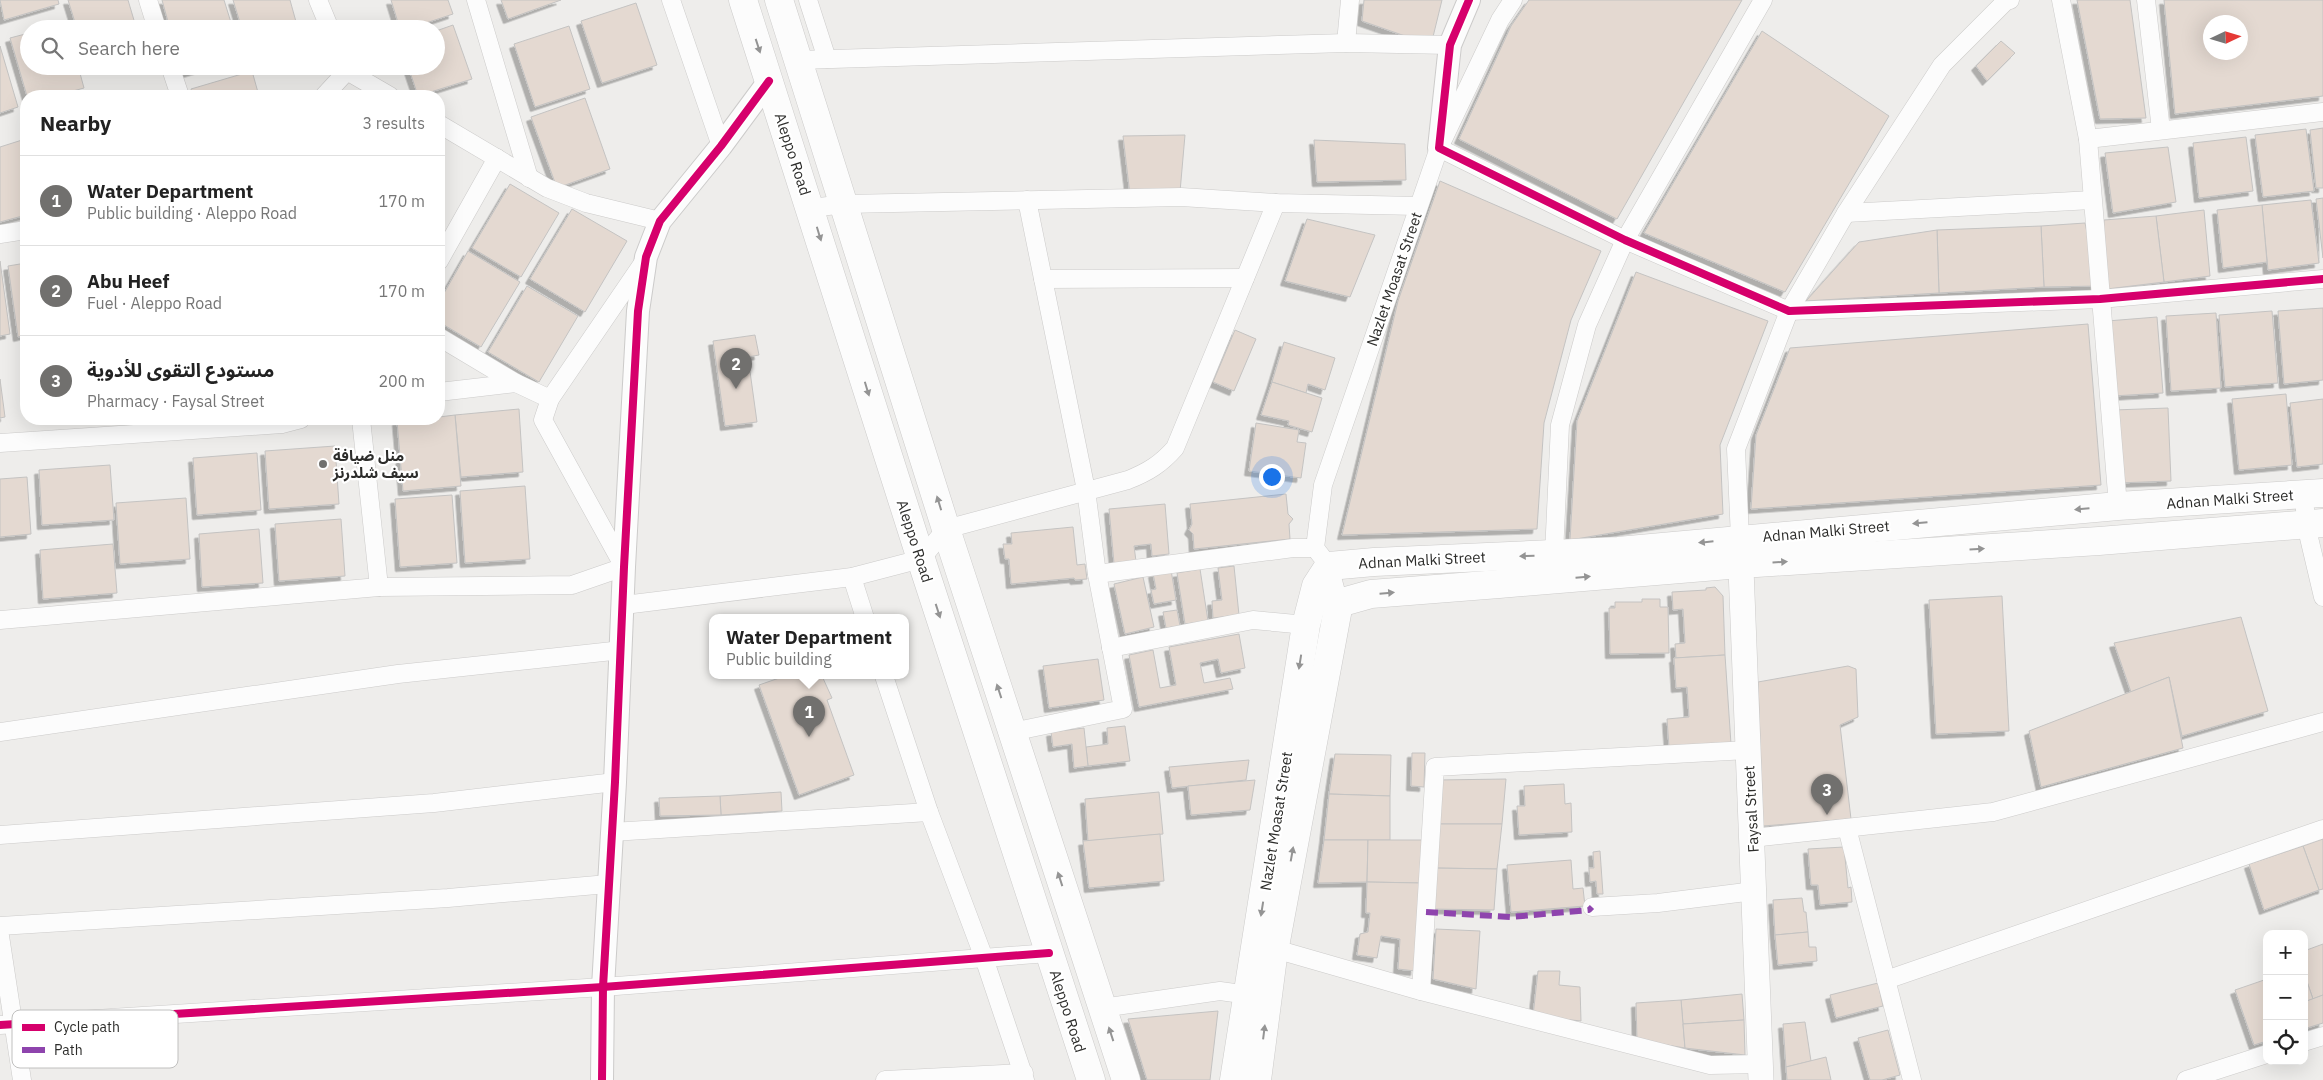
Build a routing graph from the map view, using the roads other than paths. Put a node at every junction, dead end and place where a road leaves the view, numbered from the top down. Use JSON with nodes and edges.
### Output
{"nodes":[{"id":1,"x":148,"y":0,"type":"edge"},
{"id":2,"x":318,"y":0,"type":"edge"},
{"id":3,"x":476,"y":0,"type":"edge"},
{"id":4,"x":671,"y":0,"type":"edge"},
{"id":5,"x":744,"y":0,"type":"edge"},
{"id":6,"x":780,"y":0,"type":"edge"},
{"id":7,"x":808,"y":0,"type":"edge"},
{"id":8,"x":1350,"y":0,"type":"edge"},
{"id":9,"x":1469,"y":0,"type":"edge"},
{"id":10,"x":1513,"y":0,"type":"edge"},
{"id":11,"x":1763,"y":0,"type":"edge"},
{"id":12,"x":2007,"y":0,"type":"edge"},
{"id":13,"x":2061,"y":0,"type":"edge"},
{"id":14,"x":2146,"y":0,"type":"edge"},
{"id":15,"x":154,"y":20,"type":"edge"},
{"id":16,"x":326,"y":20,"type":"edge"},
{"id":17,"x":1346,"y":43,"type":"junction"},
{"id":18,"x":1450,"y":46,"type":"junction"},
{"id":19,"x":827,"y":59,"type":"junction"},
{"id":20,"x":800,"y":60,"type":"junction"},
{"id":21,"x":173,"y":75,"type":"edge"},
{"id":22,"x":341,"y":75,"type":"edge"},
{"id":23,"x":356,"y":75,"type":"edge"},
{"id":24,"x":769,"y":81,"type":"junction"},
{"id":25,"x":178,"y":90,"type":"edge"},
{"id":26,"x":329,"y":90,"type":"edge"},
{"id":27,"x":380,"y":90,"type":"edge"},
{"id":28,"x":2323,"y":112,"type":"edge"},
{"id":29,"x":445,"y":128,"type":"edge"},
{"id":30,"x":2161,"y":130,"type":"junction"},
{"id":31,"x":2088,"y":139,"type":"junction"},
{"id":32,"x":721,"y":146,"type":"junction"},
{"id":33,"x":1439,"y":148,"type":"junction"},
{"id":34,"x":497,"y":158,"type":"junction"},
{"id":35,"x":529,"y":178,"type":"junction"},
{"id":36,"x":1027,"y":200,"type":"junction"},
{"id":37,"x":2092,"y":200,"type":"junction"},
{"id":38,"x":1276,"y":203,"type":"junction"},
{"id":39,"x":844,"y":204,"type":"junction"},
{"id":40,"x":1418,"y":206,"type":"junction"},
{"id":41,"x":810,"y":208,"type":"junction"},
{"id":42,"x":1846,"y":213,"type":"junction"},
{"id":43,"x":660,"y":221,"type":"junction"},
{"id":44,"x":20,"y":231,"type":"edge"},
{"id":45,"x":0,"y":234,"type":"edge"},
{"id":46,"x":1625,"y":240,"type":"junction"},
{"id":47,"x":445,"y":250,"type":"edge"},
{"id":48,"x":646,"y":257,"type":"junction"},
{"id":49,"x":1245,"y":278,"type":"junction"},
{"id":50,"x":1043,"y":279,"type":"junction"},
{"id":51,"x":2323,"y":279,"type":"edge"},
{"id":52,"x":2100,"y":298,"type":"junction"},
{"id":53,"x":1790,"y":310,"type":"junction"},
{"id":54,"x":445,"y":341,"type":"edge"},
{"id":55,"x":516,"y":383,"type":"junction"},
{"id":56,"x":445,"y":391,"type":"edge"},
{"id":57,"x":550,"y":399,"type":"junction"},
{"id":58,"x":267,"y":425,"type":"edge"},
{"id":59,"x":362,"y":425,"type":"edge"},
{"id":60,"x":0,"y":443,"type":"edge"},
{"id":61,"x":1086,"y":490,"type":"junction"},
{"id":62,"x":2313,"y":494,"type":"edge"},
{"id":63,"x":2118,"y":506,"type":"junction"},
{"id":64,"x":2314,"y":524,"type":"edge"},
{"id":65,"x":946,"y":528,"type":"junction"},
{"id":66,"x":1740,"y":551,"type":"junction"},
{"id":67,"x":1554,"y":554,"type":"junction"},
{"id":68,"x":1322,"y":557,"type":"junction"},
{"id":69,"x":921,"y":559,"type":"junction"},
{"id":70,"x":624,"y":567,"type":"junction"},
{"id":71,"x":1096,"y":574,"type":"junction"},
{"id":72,"x":852,"y":577,"type":"junction"},
{"id":73,"x":378,"y":587,"type":"junction"},
{"id":74,"x":2323,"y":597,"type":"edge"},
{"id":75,"x":1339,"y":603,"type":"junction"},
{"id":76,"x":624,"y":605,"type":"junction"},
{"id":77,"x":864,"y":614,"type":"edge"},
{"id":78,"x":0,"y":620,"type":"edge"},
{"id":79,"x":1306,"y":625,"type":"junction"},
{"id":80,"x":1111,"y":648,"type":"junction"},
{"id":81,"x":622,"y":650,"type":"junction"},
{"id":82,"x":885,"y":679,"type":"edge"},
{"id":83,"x":2323,"y":722,"type":"edge"},
{"id":84,"x":0,"y":732,"type":"edge"},
{"id":85,"x":1012,"y":732,"type":"junction"},
{"id":86,"x":1748,"y":750,"type":"junction"},
{"id":87,"x":615,"y":782,"type":"junction"},
{"id":88,"x":929,"y":812,"type":"junction"},
{"id":89,"x":1846,"y":828,"type":"junction"},
{"id":90,"x":2323,"y":829,"type":"edge"},
{"id":91,"x":612,"y":832,"type":"junction"},
{"id":92,"x":0,"y":835,"type":"edge"},
{"id":93,"x":1752,"y":838,"type":"junction"},
{"id":94,"x":608,"y":884,"type":"junction"},
{"id":95,"x":1754,"y":891,"type":"junction"},
{"id":96,"x":1592,"y":906,"type":"dead end"},
{"id":97,"x":0,"y":926,"type":"edge"},
{"id":98,"x":0,"y":936,"type":"edge"},
{"id":99,"x":1275,"y":949,"type":"junction"},
{"id":100,"x":1049,"y":953,"type":"junction"},
{"id":101,"x":984,"y":958,"type":"junction"},
{"id":102,"x":1886,"y":980,"type":"junction"},
{"id":103,"x":603,"y":987,"type":"junction"},
{"id":104,"x":1421,"y":991,"type":"junction"},
{"id":105,"x":1249,"y":995,"type":"junction"},
{"id":106,"x":1102,"y":1008,"type":"junction"},
{"id":107,"x":178,"y":1013,"type":"edge"},
{"id":108,"x":6,"y":1024,"type":"edge"},
{"id":109,"x":2323,"y":1036,"type":"edge"},
{"id":110,"x":2308,"y":1041,"type":"edge"},
{"id":111,"x":12,"y":1045,"type":"edge"},
{"id":112,"x":2263,"y":1055,"type":"edge"},
{"id":113,"x":1761,"y":1072,"type":"edge"},
{"id":114,"x":1024,"y":1077,"type":"edge"},
{"id":115,"x":602,"y":1080,"type":"edge"},
{"id":116,"x":885,"y":1080,"type":"edge"},
{"id":117,"x":1091,"y":1080,"type":"edge"},
{"id":118,"x":1126,"y":1080,"type":"edge"},
{"id":119,"x":1234,"y":1080,"type":"edge"},
{"id":120,"x":1257,"y":1080,"type":"edge"},
{"id":121,"x":1912,"y":1080,"type":"edge"},
{"id":122,"x":2186,"y":1080,"type":"edge"}],
"edges":[{"from":1,"to":15,"type":"street"},
{"from":2,"to":16,"type":"street"},
{"from":3,"to":35,"type":"street"},
{"from":4,"to":32,"type":"street"},
{"from":5,"to":24,"type":"main road","name":"Aleppo Road","one_way":true},
{"from":6,"to":20,"type":"main road"},
{"from":7,"to":19,"type":"street"},
{"from":8,"to":17,"type":"street"},
{"from":9,"to":18,"type":"street"},
{"from":10,"to":33,"type":"street","name":"Nazlet Moasat Street"},
{"from":11,"to":46,"type":"street"},
{"from":12,"to":42,"type":"street"},
{"from":13,"to":31,"type":"street"},
{"from":14,"to":30,"type":"street"},
{"from":17,"to":18,"type":"street"},
{"from":17,"to":19,"type":"street"},
{"from":18,"to":33,"type":"street"},
{"from":19,"to":20,"type":"street"},
{"from":20,"to":39,"type":"main road"},
{"from":21,"to":25,"type":"street"},
{"from":22,"to":26,"type":"street"},
{"from":23,"to":27,"type":"street"},
{"from":24,"to":32,"type":"street"},
{"from":24,"to":41,"type":"main road","name":"Aleppo Road"},
{"from":28,"to":30,"type":"street"},
{"from":29,"to":34,"type":"street"},
{"from":30,"to":31,"type":"street"},
{"from":31,"to":37,"type":"street"},
{"from":32,"to":43,"type":"street"},
{"from":33,"to":40,"type":"street","name":"Nazlet Moasat Street"},
{"from":33,"to":46,"type":"street"},
{"from":34,"to":35,"type":"street"},
{"from":34,"to":47,"type":"street"},
{"from":35,"to":43,"type":"street"},
{"from":36,"to":38,"type":"street"},
{"from":36,"to":39,"type":"street"},
{"from":36,"to":50,"type":"street"},
{"from":37,"to":42,"type":"street"},
{"from":37,"to":52,"type":"street"},
{"from":38,"to":40,"type":"street"},
{"from":38,"to":49,"type":"street"},
{"from":39,"to":41,"type":"street"},
{"from":65,"to":39,"type":"main road","one_way":true},
{"from":40,"to":68,"type":"street","name":"Nazlet Moasat Street"},
{"from":41,"to":69,"type":"main road","name":"Aleppo Road","one_way":true},
{"from":42,"to":53,"type":"street"},
{"from":43,"to":48,"type":"street"},
{"from":44,"to":45,"type":"street"},
{"from":46,"to":53,"type":"street"},
{"from":46,"to":67,"type":"street"},
{"from":48,"to":57,"type":"street"},
{"from":48,"to":70,"type":"street"},
{"from":49,"to":50,"type":"street"},
{"from":49,"to":61,"type":"street"},
{"from":50,"to":61,"type":"street"},
{"from":51,"to":52,"type":"street"},
{"from":52,"to":53,"type":"street"},
{"from":52,"to":63,"type":"street"},
{"from":53,"to":66,"type":"street"},
{"from":54,"to":55,"type":"street"},
{"from":55,"to":56,"type":"street"},
{"from":55,"to":57,"type":"street"},
{"from":57,"to":70,"type":"street"},
{"from":58,"to":60,"type":"street"},
{"from":59,"to":73,"type":"street"},
{"from":61,"to":65,"type":"street"},
{"from":61,"to":71,"type":"street"},
{"from":62,"to":63,"type":"main road","name":"Adnan Malki Street"},
{"from":62,"to":64,"type":"street"},
{"from":63,"to":66,"type":"main road","name":"Adnan Malki Street","one_way":true},
{"from":66,"to":64,"type":"main road","name":"Adnan Malki Street","one_way":true},
{"from":64,"to":74,"type":"street"},
{"from":65,"to":69,"type":"street"},
{"from":85,"to":65,"type":"main road","one_way":true},
{"from":66,"to":67,"type":"main road","name":"Adnan Malki Street","one_way":true},
{"from":75,"to":66,"type":"main road","name":"Adnan Malki Street","one_way":true},
{"from":66,"to":86,"type":"main road","name":"Faysal Street"},
{"from":67,"to":68,"type":"main road","name":"Adnan Malki Street","one_way":true},
{"from":68,"to":71,"type":"street"},
{"from":68,"to":75,"type":"street","name":"Nazlet Moasat Street"},
{"from":68,"to":79,"type":"main road","name":"Nazlet Moasat Street"},
{"from":69,"to":72,"type":"street"},
{"from":69,"to":100,"type":"main road","name":"Aleppo Road","one_way":true},
{"from":70,"to":73,"type":"street"},
{"from":70,"to":76,"type":"street"},
{"from":71,"to":80,"type":"street"},
{"from":72,"to":76,"type":"street"},
{"from":72,"to":77,"type":"street"},
{"from":73,"to":78,"type":"street"},
{"from":99,"to":75,"type":"main road","name":"Nazlet Moasat Street","one_way":true},
{"from":76,"to":81,"type":"street"},
{"from":79,"to":80,"type":"street"},
{"from":79,"to":105,"type":"main road","name":"Nazlet Moasat Street","one_way":true},
{"from":80,"to":85,"type":"street"},
{"from":81,"to":84,"type":"street"},
{"from":81,"to":87,"type":"street"},
{"from":82,"to":88,"type":"street"},
{"from":83,"to":89,"type":"street"},
{"from":106,"to":85,"type":"main road","one_way":true},
{"from":86,"to":93,"type":"main road","name":"Faysal Street"},
{"from":86,"to":104,"type":"street"},
{"from":87,"to":91,"type":"street"},
{"from":87,"to":92,"type":"street"},
{"from":88,"to":91,"type":"street"},
{"from":88,"to":101,"type":"street"},
{"from":89,"to":93,"type":"street"},
{"from":89,"to":102,"type":"street"},
{"from":90,"to":102,"type":"street"},
{"from":91,"to":94,"type":"street"},
{"from":93,"to":95,"type":"main road","name":"Faysal Street"},
{"from":94,"to":97,"type":"street"},
{"from":94,"to":103,"type":"street"},
{"from":95,"to":96,"type":"street"},
{"from":95,"to":113,"type":"main road","name":"Faysal Street"},
{"from":98,"to":108,"type":"street"},
{"from":99,"to":104,"type":"street"},
{"from":120,"to":99,"type":"main road","name":"Nazlet Moasat Street","one_way":true},
{"from":100,"to":101,"type":"street"},
{"from":100,"to":117,"type":"main road","name":"Aleppo Road"},
{"from":101,"to":103,"type":"street"},
{"from":101,"to":114,"type":"street"},
{"from":102,"to":121,"type":"street"},
{"from":103,"to":107,"type":"street"},
{"from":103,"to":115,"type":"street"},
{"from":104,"to":113,"type":"street"},
{"from":105,"to":106,"type":"street"},
{"from":105,"to":119,"type":"main road","name":"Nazlet Moasat Street"},
{"from":118,"to":106,"type":"main road","one_way":true},
{"from":108,"to":111,"type":"street"},
{"from":109,"to":110,"type":"street"},
{"from":112,"to":122,"type":"street"},
{"from":114,"to":116,"type":"street"}]}
